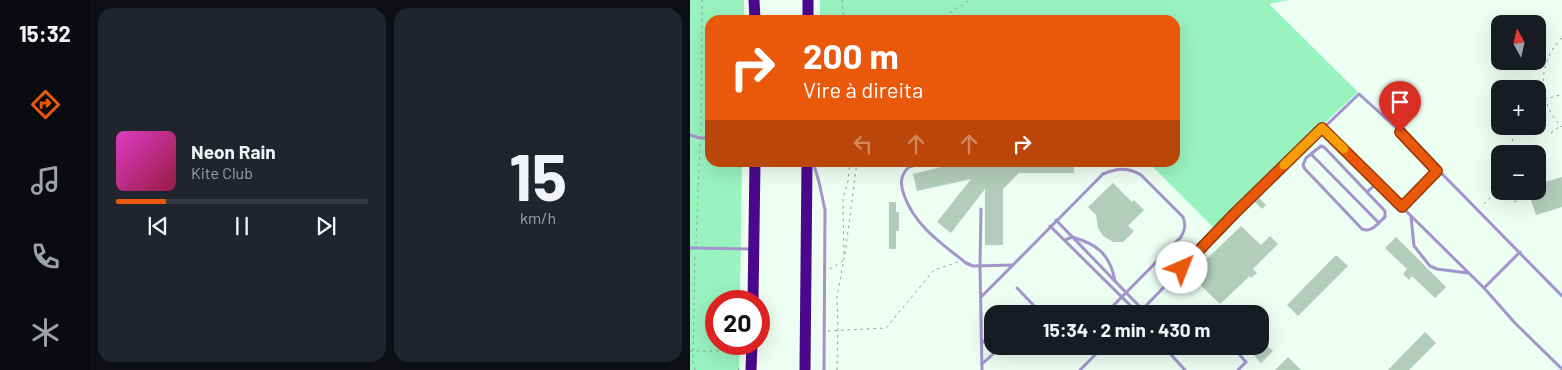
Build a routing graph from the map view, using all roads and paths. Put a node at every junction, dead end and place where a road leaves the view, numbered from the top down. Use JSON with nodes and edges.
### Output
{"nodes":[{"id":1,"x":702,"y":0,"type":"edge"},
{"id":2,"x":754,"y":0,"type":"edge"},
{"id":3,"x":758,"y":0,"type":"edge"},
{"id":4,"x":808,"y":0,"type":"edge"},
{"id":5,"x":842,"y":0,"type":"edge"},
{"id":6,"x":970,"y":0,"type":"edge"},
{"id":7,"x":756,"y":15,"type":"edge"},
{"id":8,"x":756,"y":15,"type":"edge"},
{"id":9,"x":808,"y":15,"type":"edge"},
{"id":10,"x":844,"y":15,"type":"edge"},
{"id":11,"x":948,"y":15,"type":"edge"},
{"id":12,"x":1562,"y":38,"type":"edge"},
{"id":13,"x":1543,"y":80,"type":"edge"},
{"id":14,"x":1560,"y":95,"type":"dead end"},
{"id":15,"x":1546,"y":99,"type":"edge"},
{"id":16,"x":1546,"y":104,"type":"edge"},
{"id":17,"x":1561,"y":126,"type":"edge"},
{"id":18,"x":1322,"y":128,"type":"junction"},
{"id":19,"x":1551,"y":133,"type":"dead end"},
{"id":20,"x":690,"y":135,"type":"edge"},
{"id":21,"x":700,"y":138,"type":"junction"},
{"id":22,"x":705,"y":138,"type":"edge"},
{"id":23,"x":1311,"y":154,"type":"junction"},
{"id":24,"x":755,"y":167,"type":"edge"},
{"id":25,"x":807,"y":167,"type":"edge"},
{"id":26,"x":814,"y":167,"type":"edge"},
{"id":27,"x":849,"y":167,"type":"edge"},
{"id":28,"x":856,"y":167,"type":"edge"},
{"id":29,"x":909,"y":167,"type":"edge"},
{"id":30,"x":1437,"y":171,"type":"junction"},
{"id":31,"x":1377,"y":183,"type":"junction"},
{"id":32,"x":1368,"y":191,"type":"junction"},
{"id":33,"x":1491,"y":197,"type":"edge"},
{"id":34,"x":1484,"y":204,"type":"dead end"},
{"id":35,"x":1402,"y":207,"type":"junction"},
{"id":36,"x":981,"y":209,"type":"dead end"},
{"id":37,"x":1411,"y":216,"type":"junction"},
{"id":38,"x":1056,"y":220,"type":"junction"},
{"id":39,"x":1379,"y":223,"type":"junction"},
{"id":40,"x":1050,"y":226,"type":"junction"},
{"id":41,"x":1072,"y":237,"type":"junction"},
{"id":42,"x":1065,"y":240,"type":"junction"},
{"id":43,"x":690,"y":248,"type":"edge"},
{"id":44,"x":696,"y":248,"type":"junction"},
{"id":45,"x":754,"y":249,"type":"junction"},
{"id":46,"x":1520,"y":252,"type":"junction"},
{"id":47,"x":844,"y":259,"type":"junction"},
{"id":48,"x":963,"y":260,"type":"junction"},
{"id":49,"x":1013,"y":265,"type":"junction"},
{"id":50,"x":980,"y":266,"type":"junction"},
{"id":51,"x":825,"y":272,"type":"junction"},
{"id":52,"x":1468,"y":273,"type":"junction"},
{"id":53,"x":1115,"y":281,"type":"junction"},
{"id":54,"x":1017,"y":288,"type":"dead end"},
{"id":55,"x":1484,"y":288,"type":"junction"},
{"id":56,"x":753,"y":290,"type":"edge"},
{"id":57,"x":1126,"y":292,"type":"junction"},
{"id":58,"x":1122,"y":296,"type":"junction"},
{"id":59,"x":1562,"y":296,"type":"edge"},
{"id":60,"x":980,"y":297,"type":"junction"},
{"id":61,"x":1033,"y":305,"type":"edge"},
{"id":62,"x":1114,"y":305,"type":"edge"},
{"id":63,"x":1130,"y":305,"type":"edge"},
{"id":64,"x":1138,"y":305,"type":"edge"},
{"id":65,"x":1147,"y":305,"type":"edge"},
{"id":66,"x":838,"y":330,"type":"junction"},
{"id":67,"x":825,"y":331,"type":"junction"},
{"id":68,"x":984,"y":341,"type":"edge"},
{"id":69,"x":981,"y":343,"type":"junction"},
{"id":70,"x":705,"y":350,"type":"edge"},
{"id":71,"x":690,"y":351,"type":"edge"},
{"id":72,"x":693,"y":351,"type":"junction"},
{"id":73,"x":752,"y":355,"type":"edge"},
{"id":74,"x":992,"y":355,"type":"edge"},
{"id":75,"x":1095,"y":355,"type":"edge"},
{"id":76,"x":1171,"y":355,"type":"edge"},
{"id":77,"x":1240,"y":355,"type":"edge"},
{"id":78,"x":982,"y":364,"type":"junction"},
{"id":79,"x":1562,"y":369,"type":"edge"},
{"id":80,"x":695,"y":370,"type":"edge"},
{"id":81,"x":752,"y":370,"type":"edge"},
{"id":82,"x":805,"y":370,"type":"edge"},
{"id":83,"x":824,"y":370,"type":"edge"},
{"id":84,"x":837,"y":370,"type":"edge"},
{"id":85,"x":982,"y":370,"type":"edge"},
{"id":86,"x":1080,"y":370,"type":"edge"},
{"id":87,"x":1185,"y":370,"type":"edge"},
{"id":88,"x":1239,"y":370,"type":"edge"}],
"edges":[{"from":1,"to":21,"type":"path"},
{"from":2,"to":7,"type":"highway"},
{"from":3,"to":8,"type":"highway"},
{"from":4,"to":9,"type":"highway"},
{"from":5,"to":10,"type":"path"},
{"from":6,"to":11,"type":"path"},
{"from":12,"to":13,"type":"path"},
{"from":14,"to":15,"type":"path"},
{"from":16,"to":17,"type":"path"},
{"from":17,"to":19,"type":"path"},
{"from":18,"to":30,"type":"lane"},
{"from":18,"to":31,"type":"lane"},
{"from":18,"to":65,"type":"lane"},
{"from":20,"to":21,"type":"lane"},
{"from":21,"to":22,"type":"lane"},
{"from":21,"to":44,"type":"path"},
{"from":23,"to":32,"type":"lane"},
{"from":23,"to":39,"type":"lane"},
{"from":23,"to":39,"type":"lane"},
{"from":24,"to":45,"type":"highway"},
{"from":25,"to":82,"type":"highway"},
{"from":26,"to":51,"type":"lane"},
{"from":27,"to":47,"type":"path"},
{"from":28,"to":47,"type":"path"},
{"from":29,"to":48,"type":"lane"},
{"from":30,"to":35,"type":"lane"},
{"from":30,"to":46,"type":"lane"},
{"from":31,"to":32,"type":"lane"},
{"from":31,"to":35,"type":"lane"},
{"from":32,"to":39,"type":"lane"},
{"from":33,"to":34,"type":"path"},
{"from":35,"to":37,"type":"lane"},
{"from":36,"to":50,"type":"lane"},
{"from":37,"to":52,"type":"lane"},
{"from":37,"to":52,"type":"lane"},
{"from":38,"to":40,"type":"lane"},
{"from":38,"to":41,"type":"lane"},
{"from":38,"to":57,"type":"lane"},
{"from":40,"to":42,"type":"lane"},
{"from":40,"to":49,"type":"lane"},
{"from":41,"to":42,"type":"lane"},
{"from":41,"to":53,"type":"lane"},
{"from":41,"to":53,"type":"lane"},
{"from":42,"to":58,"type":"lane"},
{"from":43,"to":44,"type":"lane"},
{"from":44,"to":45,"type":"lane"},
{"from":44,"to":72,"type":"path"},
{"from":45,"to":56,"type":"highway"},
{"from":46,"to":55,"type":"lane"},
{"from":46,"to":59,"type":"lane"},
{"from":47,"to":51,"type":"path"},
{"from":47,"to":66,"type":"path"},
{"from":48,"to":50,"type":"lane"},
{"from":48,"to":66,"type":"path"},
{"from":49,"to":50,"type":"lane"},
{"from":49,"to":60,"type":"lane"},
{"from":50,"to":60,"type":"lane"},
{"from":51,"to":67,"type":"lane"},
{"from":52,"to":55,"type":"lane"},
{"from":53,"to":57,"type":"lane"},
{"from":54,"to":61,"type":"lane"},
{"from":55,"to":79,"type":"lane"},
{"from":57,"to":58,"type":"lane"},
{"from":57,"to":64,"type":"lane"},
{"from":58,"to":62,"type":"lane"},
{"from":58,"to":63,"type":"lane"},
{"from":60,"to":69,"type":"lane"},
{"from":66,"to":67,"type":"path"},
{"from":66,"to":84,"type":"path"},
{"from":67,"to":83,"type":"lane"},
{"from":68,"to":69,"type":"lane"},
{"from":69,"to":78,"type":"lane"},
{"from":70,"to":72,"type":"path"},
{"from":71,"to":72,"type":"path"},
{"from":72,"to":80,"type":"path"},
{"from":73,"to":81,"type":"highway"},
{"from":74,"to":78,"type":"lane"},
{"from":75,"to":86,"type":"lane"},
{"from":76,"to":87,"type":"lane"},
{"from":77,"to":88,"type":"lane"},
{"from":78,"to":85,"type":"lane"}]}
